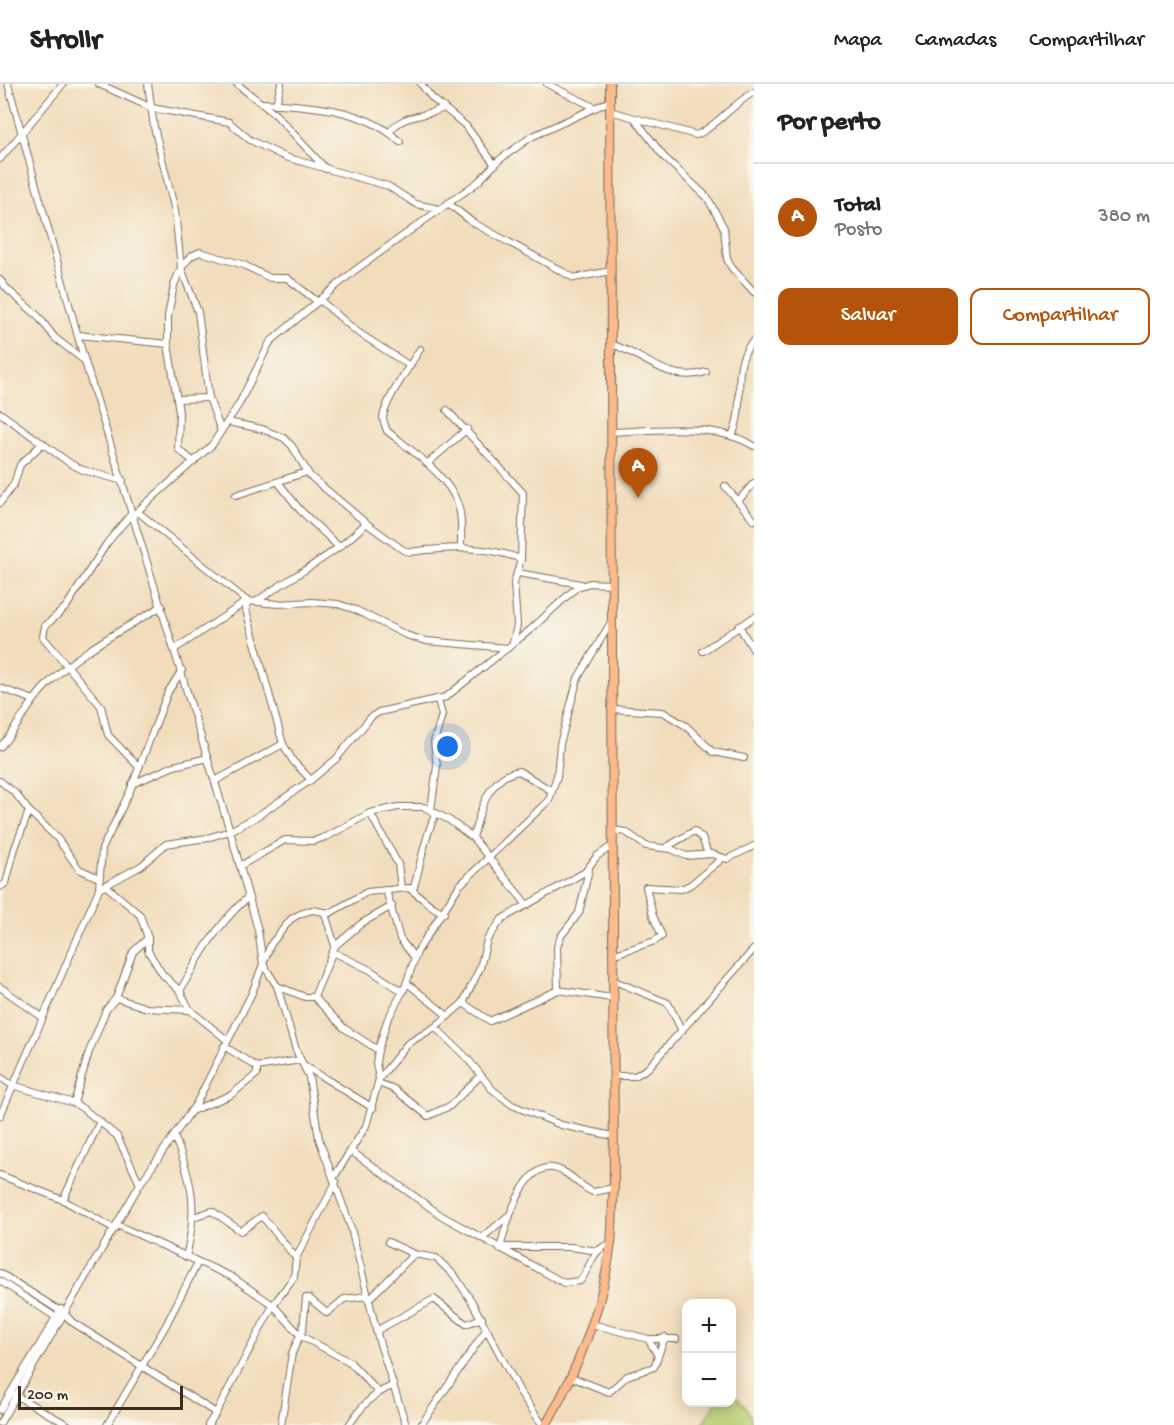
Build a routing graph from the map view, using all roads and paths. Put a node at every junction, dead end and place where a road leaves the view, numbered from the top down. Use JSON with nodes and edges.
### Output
{"nodes":[{"id":1,"x":8,"y":84,"type":"edge"},
{"id":2,"x":63,"y":84,"type":"edge"},
{"id":3,"x":99,"y":84,"type":"edge"},
{"id":4,"x":148,"y":84,"type":"edge"},
{"id":5,"x":237,"y":84,"type":"edge"},
{"id":6,"x":280,"y":84,"type":"edge"},
{"id":7,"x":421,"y":84,"type":"edge"},
{"id":8,"x":547,"y":84,"type":"edge"},
{"id":9,"x":610,"y":84,"type":"edge"},
{"id":10,"x":754,"y":92,"type":"edge"},
{"id":11,"x":610,"y":101,"type":"junction"},
{"id":12,"x":261,"y":103,"type":"junction"},
{"id":13,"x":276,"y":104,"type":"junction"},
{"id":14,"x":594,"y":107,"type":"junction"},
{"id":15,"x":152,"y":108,"type":"junction"},
{"id":16,"x":444,"y":108,"type":"junction"},
{"id":17,"x":610,"y":111,"type":"junction"},
{"id":18,"x":635,"y":119,"type":"junction"},
{"id":19,"x":21,"y":132,"type":"junction"},
{"id":20,"x":390,"y":132,"type":"junction"},
{"id":21,"x":400,"y":142,"type":"dead end"},
{"id":22,"x":1,"y":155,"type":"edge"},
{"id":23,"x":495,"y":165,"type":"junction"},
{"id":24,"x":326,"y":169,"type":"junction"},
{"id":25,"x":448,"y":203,"type":"junction"},
{"id":26,"x":440,"y":209,"type":"junction"},
{"id":27,"x":181,"y":268,"type":"junction"},
{"id":28,"x":611,"y":271,"type":"junction"},
{"id":29,"x":0,"y":280,"type":"edge"},
{"id":30,"x":754,"y":292,"type":"edge"},
{"id":31,"x":319,"y":301,"type":"junction"},
{"id":32,"x":78,"y":335,"type":"junction"},
{"id":33,"x":754,"y":340,"type":"edge"},
{"id":34,"x":168,"y":344,"type":"junction"},
{"id":35,"x":611,"y":344,"type":"junction"},
{"id":36,"x":420,"y":349,"type":"dead end"},
{"id":37,"x":85,"y":362,"type":"junction"},
{"id":38,"x":410,"y":366,"type":"junction"},
{"id":39,"x":706,"y":372,"type":"dead end"},
{"id":40,"x":209,"y":398,"type":"junction"},
{"id":41,"x":177,"y":399,"type":"junction"},
{"id":42,"x":447,"y":410,"type":"dead end"},
{"id":43,"x":0,"y":413,"type":"edge"},
{"id":44,"x":228,"y":422,"type":"junction"},
{"id":45,"x":467,"y":429,"type":"junction"},
{"id":46,"x":221,"y":431,"type":"junction"},
{"id":47,"x":611,"y":432,"type":"junction"},
{"id":48,"x":732,"y":435,"type":"junction"},
{"id":49,"x":43,"y":443,"type":"junction"},
{"id":50,"x":754,"y":446,"type":"edge"},
{"id":51,"x":194,"y":462,"type":"junction"},
{"id":52,"x":428,"y":463,"type":"junction"},
{"id":53,"x":307,"y":472,"type":"junction"},
{"id":54,"x":123,"y":482,"type":"junction"},
{"id":55,"x":279,"y":482,"type":"junction"},
{"id":56,"x":754,"y":483,"type":"edge"},
{"id":57,"x":725,"y":486,"type":"dead end"},
{"id":58,"x":236,"y":495,"type":"dead end"},
{"id":59,"x":738,"y":501,"type":"junction"},
{"id":60,"x":0,"y":503,"type":"edge"},
{"id":61,"x":134,"y":514,"type":"junction"},
{"id":62,"x":754,"y":520,"type":"edge"},
{"id":63,"x":366,"y":523,"type":"junction"},
{"id":64,"x":461,"y":546,"type":"junction"},
{"id":65,"x":339,"y":547,"type":"junction"},
{"id":66,"x":521,"y":559,"type":"junction"},
{"id":67,"x":518,"y":573,"type":"junction"},
{"id":68,"x":581,"y":584,"type":"junction"},
{"id":69,"x":611,"y":584,"type":"junction"},
{"id":70,"x":247,"y":601,"type":"junction"},
{"id":71,"x":256,"y":601,"type":"junction"},
{"id":72,"x":162,"y":606,"type":"junction"},
{"id":73,"x":754,"y":617,"type":"edge"},
{"id":74,"x":611,"y":622,"type":"junction"},
{"id":75,"x":518,"y":625,"type":"junction"},
{"id":76,"x":739,"y":626,"type":"junction"},
{"id":77,"x":527,"y":633,"type":"junction"},
{"id":78,"x":510,"y":646,"type":"junction"},
{"id":79,"x":175,"y":649,"type":"junction"},
{"id":80,"x":703,"y":651,"type":"dead end"},
{"id":81,"x":754,"y":651,"type":"edge"},
{"id":82,"x":68,"y":665,"type":"junction"},
{"id":83,"x":182,"y":670,"type":"junction"},
{"id":84,"x":0,"y":688,"type":"edge"},
{"id":85,"x":34,"y":700,"type":"junction"},
{"id":86,"x":438,"y":700,"type":"junction"},
{"id":87,"x":612,"y":709,"type":"junction"},
{"id":88,"x":283,"y":744,"type":"junction"},
{"id":89,"x":0,"y":747,"type":"edge"},
{"id":90,"x":208,"y":758,"type":"junction"},
{"id":91,"x":744,"y":758,"type":"dead end"},
{"id":92,"x":138,"y":766,"type":"junction"},
{"id":93,"x":311,"y":780,"type":"junction"},
{"id":94,"x":0,"y":781,"type":"edge"},
{"id":95,"x":214,"y":781,"type":"junction"},
{"id":96,"x":132,"y":784,"type":"junction"},
{"id":97,"x":552,"y":791,"type":"junction"},
{"id":98,"x":29,"y":811,"type":"junction"},
{"id":99,"x":434,"y":812,"type":"junction"},
{"id":100,"x":370,"y":813,"type":"junction"},
{"id":101,"x":612,"y":830,"type":"junction"},
{"id":102,"x":230,"y":831,"type":"junction"},
{"id":103,"x":473,"y":838,"type":"junction"},
{"id":104,"x":612,"y":846,"type":"junction"},
{"id":105,"x":754,"y":846,"type":"edge"},
{"id":106,"x":665,"y":848,"type":"junction"},
{"id":107,"x":708,"y":854,"type":"junction"},
{"id":108,"x":489,"y":858,"type":"junction"},
{"id":109,"x":723,"y":858,"type":"junction"},
{"id":110,"x":240,"y":866,"type":"junction"},
{"id":111,"x":589,"y":868,"type":"junction"},
{"id":112,"x":99,"y":878,"type":"junction"},
{"id":113,"x":0,"y":887,"type":"edge"},
{"id":114,"x":102,"y":887,"type":"junction"},
{"id":115,"x":401,"y":888,"type":"junction"},
{"id":116,"x":386,"y":890,"type":"junction"},
{"id":117,"x":413,"y":890,"type":"junction"},
{"id":118,"x":247,"y":898,"type":"junction"},
{"id":119,"x":527,"y":905,"type":"junction"},
{"id":120,"x":392,"y":906,"type":"junction"},
{"id":121,"x":444,"y":912,"type":"junction"},
{"id":122,"x":325,"y":914,"type":"junction"},
{"id":123,"x":148,"y":938,"type":"junction"},
{"id":124,"x":334,"y":949,"type":"junction"},
{"id":125,"x":754,"y":949,"type":"edge"},
{"id":126,"x":612,"y":954,"type":"junction"},
{"id":127,"x":414,"y":957,"type":"junction"},
{"id":128,"x":263,"y":964,"type":"junction"},
{"id":129,"x":612,"y":979,"type":"junction"},
{"id":130,"x":407,"y":984,"type":"junction"},
{"id":131,"x":277,"y":986,"type":"junction"},
{"id":132,"x":0,"y":987,"type":"edge"},
{"id":133,"x":558,"y":990,"type":"junction"},
{"id":134,"x":180,"y":991,"type":"junction"},
{"id":135,"x":403,"y":992,"type":"junction"},
{"id":136,"x":314,"y":997,"type":"junction"},
{"id":137,"x":116,"y":998,"type":"junction"},
{"id":138,"x":612,"y":998,"type":"junction"},
{"id":139,"x":463,"y":1003,"type":"junction"},
{"id":140,"x":190,"y":1010,"type":"junction"},
{"id":141,"x":448,"y":1016,"type":"junction"},
{"id":142,"x":42,"y":1017,"type":"junction"},
{"id":143,"x":435,"y":1028,"type":"junction"},
{"id":144,"x":682,"y":1031,"type":"junction"},
{"id":145,"x":226,"y":1043,"type":"junction"},
{"id":146,"x":378,"y":1050,"type":"junction"},
{"id":147,"x":302,"y":1063,"type":"junction"},
{"id":148,"x":257,"y":1068,"type":"junction"},
{"id":149,"x":480,"y":1076,"type":"junction"},
{"id":150,"x":613,"y":1076,"type":"junction"},
{"id":151,"x":0,"y":1077,"type":"edge"},
{"id":152,"x":378,"y":1081,"type":"junction"},
{"id":153,"x":12,"y":1085,"type":"junction"},
{"id":154,"x":74,"y":1103,"type":"junction"},
{"id":155,"x":373,"y":1108,"type":"junction"},
{"id":156,"x":191,"y":1111,"type":"junction"},
{"id":157,"x":0,"y":1116,"type":"edge"},
{"id":158,"x":100,"y":1121,"type":"junction"},
{"id":159,"x":174,"y":1136,"type":"junction"},
{"id":160,"x":613,"y":1136,"type":"junction"},
{"id":161,"x":351,"y":1151,"type":"junction"},
{"id":162,"x":0,"y":1175,"type":"edge"},
{"id":163,"x":335,"y":1179,"type":"junction"},
{"id":164,"x":140,"y":1184,"type":"junction"},
{"id":165,"x":614,"y":1188,"type":"junction"},
{"id":166,"x":63,"y":1200,"type":"junction"},
{"id":167,"x":509,"y":1215,"type":"junction"},
{"id":168,"x":193,"y":1217,"type":"junction"},
{"id":169,"x":116,"y":1227,"type":"junction"},
{"id":170,"x":482,"y":1238,"type":"junction"},
{"id":171,"x":388,"y":1242,"type":"dead end"},
{"id":172,"x":611,"y":1245,"type":"junction"},
{"id":173,"x":500,"y":1248,"type":"junction"},
{"id":174,"x":598,"y":1251,"type":"junction"},
{"id":175,"x":414,"y":1254,"type":"junction"},
{"id":176,"x":186,"y":1257,"type":"junction"},
{"id":177,"x":296,"y":1258,"type":"junction"},
{"id":178,"x":198,"y":1262,"type":"junction"},
{"id":179,"x":0,"y":1273,"type":"edge"},
{"id":180,"x":0,"y":1281,"type":"edge"},
{"id":181,"x":367,"y":1298,"type":"junction"},
{"id":182,"x":273,"y":1305,"type":"junction"},
{"id":183,"x":60,"y":1316,"type":"junction"},
{"id":184,"x":482,"y":1318,"type":"junction"},
{"id":185,"x":592,"y":1324,"type":"junction"},
{"id":186,"x":486,"y":1329,"type":"junction"},
{"id":187,"x":376,"y":1331,"type":"junction"},
{"id":188,"x":301,"y":1336,"type":"junction"},
{"id":189,"x":665,"y":1337,"type":"junction"},
{"id":190,"x":648,"y":1339,"type":"junction"},
{"id":191,"x":676,"y":1339,"type":"dead end"},
{"id":192,"x":657,"y":1354,"type":"junction"},
{"id":193,"x":142,"y":1367,"type":"junction"},
{"id":194,"x":571,"y":1377,"type":"junction"},
{"id":195,"x":392,"y":1386,"type":"junction"},
{"id":196,"x":378,"y":1392,"type":"junction"},
{"id":197,"x":14,"y":1395,"type":"junction"},
{"id":198,"x":0,"y":1410,"type":"edge"},
{"id":199,"x":216,"y":1413,"type":"junction"},
{"id":200,"x":0,"y":1423,"type":"edge"},
{"id":201,"x":68,"y":1425,"type":"edge"},
{"id":202,"x":107,"y":1425,"type":"edge"},
{"id":203,"x":208,"y":1425,"type":"edge"},
{"id":204,"x":281,"y":1425,"type":"edge"},
{"id":205,"x":349,"y":1425,"type":"edge"},
{"id":206,"x":406,"y":1425,"type":"edge"},
{"id":207,"x":421,"y":1425,"type":"edge"},
{"id":208,"x":543,"y":1425,"type":"edge"}],
"edges":[{"from":1,"to":19,"type":"street"},
{"from":2,"to":19,"type":"street"},
{"from":3,"to":15,"type":"street"},
{"from":4,"to":15,"type":"street"},
{"from":5,"to":12,"type":"street"},
{"from":6,"to":13,"type":"street"},
{"from":7,"to":16,"type":"street"},
{"from":8,"to":14,"type":"street"},
{"from":9,"to":11,"type":"highway"},
{"from":10,"to":18,"type":"street"},
{"from":11,"to":14,"type":"street"},
{"from":11,"to":17,"type":"highway"},
{"from":12,"to":13,"type":"street"},
{"from":12,"to":24,"type":"street"},
{"from":13,"to":20,"type":"street"},
{"from":14,"to":23,"type":"street"},
{"from":15,"to":24,"type":"street"},
{"from":15,"to":27,"type":"street"},
{"from":16,"to":20,"type":"street"},
{"from":16,"to":23,"type":"street"},
{"from":17,"to":18,"type":"street"},
{"from":17,"to":28,"type":"highway"},
{"from":18,"to":30,"type":"street"},
{"from":19,"to":22,"type":"street"},
{"from":19,"to":32,"type":"street"},
{"from":20,"to":21,"type":"street"},
{"from":23,"to":25,"type":"street"},
{"from":24,"to":26,"type":"street"},
{"from":25,"to":26,"type":"street"},
{"from":25,"to":28,"type":"street"},
{"from":26,"to":31,"type":"street"},
{"from":27,"to":31,"type":"street"},
{"from":27,"to":34,"type":"street"},
{"from":27,"to":40,"type":"street"},
{"from":28,"to":35,"type":"highway"},
{"from":29,"to":37,"type":"street"},
{"from":31,"to":38,"type":"street"},
{"from":31,"to":44,"type":"street"},
{"from":32,"to":34,"type":"street"},
{"from":32,"to":37,"type":"street"},
{"from":33,"to":48,"type":"street"},
{"from":34,"to":41,"type":"street"},
{"from":35,"to":39,"type":"street"},
{"from":35,"to":47,"type":"highway"},
{"from":36,"to":38,"type":"street"},
{"from":37,"to":54,"type":"street"},
{"from":38,"to":52,"type":"street"},
{"from":40,"to":41,"type":"street"},
{"from":40,"to":46,"type":"street"},
{"from":41,"to":51,"type":"street"},
{"from":42,"to":45,"type":"street"},
{"from":43,"to":49,"type":"street"},
{"from":44,"to":46,"type":"street"},
{"from":44,"to":53,"type":"street"},
{"from":45,"to":52,"type":"street"},
{"from":45,"to":66,"type":"street"},
{"from":46,"to":51,"type":"street"},
{"from":47,"to":48,"type":"street"},
{"from":47,"to":69,"type":"highway"},
{"from":48,"to":50,"type":"street"},
{"from":49,"to":54,"type":"street"},
{"from":49,"to":60,"type":"street"},
{"from":51,"to":61,"type":"street"},
{"from":52,"to":64,"type":"street"},
{"from":53,"to":55,"type":"street"},
{"from":53,"to":63,"type":"street"},
{"from":54,"to":61,"type":"street"},
{"from":55,"to":58,"type":"street"},
{"from":55,"to":65,"type":"street"},
{"from":56,"to":59,"type":"street"},
{"from":57,"to":59,"type":"street"},
{"from":59,"to":62,"type":"street"},
{"from":61,"to":70,"type":"street"},
{"from":61,"to":72,"type":"street"},
{"from":61,"to":82,"type":"street"},
{"from":63,"to":64,"type":"street"},
{"from":63,"to":65,"type":"street"},
{"from":64,"to":66,"type":"street"},
{"from":65,"to":71,"type":"street"},
{"from":66,"to":67,"type":"street"},
{"from":67,"to":68,"type":"street"},
{"from":67,"to":75,"type":"street"},
{"from":68,"to":69,"type":"street"},
{"from":68,"to":77,"type":"street"},
{"from":69,"to":74,"type":"highway"},
{"from":70,"to":71,"type":"street"},
{"from":70,"to":79,"type":"street"},
{"from":70,"to":88,"type":"street"},
{"from":71,"to":78,"type":"street"},
{"from":72,"to":79,"type":"street"},
{"from":72,"to":82,"type":"street"},
{"from":73,"to":76,"type":"street"},
{"from":74,"to":87,"type":"highway"},
{"from":74,"to":97,"type":"street"},
{"from":75,"to":77,"type":"street"},
{"from":75,"to":78,"type":"street"},
{"from":76,"to":80,"type":"street"},
{"from":76,"to":81,"type":"street"},
{"from":77,"to":78,"type":"street"},
{"from":78,"to":86,"type":"street"},
{"from":79,"to":83,"type":"street"},
{"from":82,"to":85,"type":"street"},
{"from":82,"to":92,"type":"street"},
{"from":83,"to":90,"type":"street"},
{"from":83,"to":92,"type":"street"},
{"from":84,"to":85,"type":"street"},
{"from":85,"to":89,"type":"street"},
{"from":86,"to":93,"type":"street"},
{"from":86,"to":99,"type":"street"},
{"from":87,"to":91,"type":"street"},
{"from":87,"to":101,"type":"highway"},
{"from":88,"to":93,"type":"street"},
{"from":88,"to":95,"type":"street"},
{"from":90,"to":95,"type":"street"},
{"from":90,"to":96,"type":"street"},
{"from":92,"to":96,"type":"street"},
{"from":93,"to":102,"type":"street"},
{"from":94,"to":98,"type":"street"},
{"from":95,"to":102,"type":"street"},
{"from":96,"to":112,"type":"street"},
{"from":97,"to":103,"type":"street"},
{"from":97,"to":108,"type":"street"},
{"from":98,"to":112,"type":"street"},
{"from":98,"to":113,"type":"street"},
{"from":99,"to":100,"type":"street"},
{"from":99,"to":103,"type":"street"},
{"from":99,"to":117,"type":"street"},
{"from":100,"to":110,"type":"street"},
{"from":100,"to":115,"type":"street"},
{"from":101,"to":104,"type":"highway"},
{"from":101,"to":106,"type":"street"},
{"from":102,"to":110,"type":"street"},
{"from":102,"to":114,"type":"street"},
{"from":103,"to":108,"type":"street"},
{"from":104,"to":111,"type":"street"},
{"from":104,"to":126,"type":"highway"},
{"from":105,"to":109,"type":"street"},
{"from":106,"to":107,"type":"street"},
{"from":106,"to":107,"type":"street"},
{"from":107,"to":109,"type":"street"},
{"from":108,"to":119,"type":"street"},
{"from":108,"to":121,"type":"street"},
{"from":109,"to":126,"type":"street"},
{"from":110,"to":118,"type":"street"},
{"from":111,"to":119,"type":"street"},
{"from":111,"to":133,"type":"street"},
{"from":112,"to":114,"type":"street"},
{"from":114,"to":123,"type":"street"},
{"from":114,"to":142,"type":"street"},
{"from":115,"to":116,"type":"street"},
{"from":115,"to":117,"type":"street"},
{"from":116,"to":120,"type":"street"},
{"from":116,"to":122,"type":"street"},
{"from":117,"to":121,"type":"street"},
{"from":118,"to":128,"type":"street"},
{"from":118,"to":134,"type":"street"},
{"from":119,"to":139,"type":"street"},
{"from":120,"to":124,"type":"street"},
{"from":120,"to":127,"type":"street"},
{"from":121,"to":127,"type":"street"},
{"from":122,"to":124,"type":"street"},
{"from":122,"to":128,"type":"street"},
{"from":123,"to":134,"type":"street"},
{"from":123,"to":137,"type":"street"},
{"from":124,"to":135,"type":"street"},
{"from":124,"to":136,"type":"street"},
{"from":125,"to":144,"type":"street"},
{"from":126,"to":129,"type":"highway"},
{"from":127,"to":130,"type":"street"},
{"from":128,"to":131,"type":"street"},
{"from":128,"to":145,"type":"street"},
{"from":129,"to":138,"type":"highway"},
{"from":129,"to":144,"type":"street"},
{"from":130,"to":135,"type":"street"},
{"from":130,"to":141,"type":"street"},
{"from":131,"to":136,"type":"street"},
{"from":131,"to":147,"type":"street"},
{"from":132,"to":142,"type":"street"},
{"from":133,"to":138,"type":"street"},
{"from":133,"to":139,"type":"street"},
{"from":134,"to":140,"type":"street"},
{"from":135,"to":146,"type":"street"},
{"from":136,"to":146,"type":"street"},
{"from":137,"to":140,"type":"street"},
{"from":137,"to":154,"type":"street"},
{"from":138,"to":150,"type":"highway"},
{"from":139,"to":141,"type":"street"},
{"from":140,"to":145,"type":"street"},
{"from":141,"to":143,"type":"street"},
{"from":142,"to":153,"type":"street"},
{"from":143,"to":149,"type":"street"},
{"from":143,"to":152,"type":"street"},
{"from":144,"to":150,"type":"street"},
{"from":145,"to":148,"type":"street"},
{"from":145,"to":156,"type":"street"},
{"from":146,"to":152,"type":"street"},
{"from":147,"to":148,"type":"street"},
{"from":147,"to":155,"type":"street"},
{"from":147,"to":163,"type":"street"},
{"from":148,"to":156,"type":"street"},
{"from":149,"to":152,"type":"street"},
{"from":149,"to":160,"type":"street"},
{"from":150,"to":160,"type":"highway"},
{"from":151,"to":153,"type":"street"},
{"from":152,"to":155,"type":"street"},
{"from":153,"to":154,"type":"street"},
{"from":153,"to":157,"type":"street"},
{"from":154,"to":158,"type":"street"},
{"from":155,"to":161,"type":"street"},
{"from":156,"to":159,"type":"street"},
{"from":158,"to":164,"type":"street"},
{"from":158,"to":166,"type":"street"},
{"from":159,"to":164,"type":"street"},
{"from":159,"to":168,"type":"street"},
{"from":160,"to":165,"type":"highway"},
{"from":161,"to":163,"type":"street"},
{"from":161,"to":170,"type":"street"},
{"from":162,"to":166,"type":"street"},
{"from":163,"to":177,"type":"street"},
{"from":163,"to":181,"type":"street"},
{"from":164,"to":169,"type":"street"},
{"from":165,"to":167,"type":"street"},
{"from":165,"to":172,"type":"highway"},
{"from":166,"to":169,"type":"street"},
{"from":167,"to":170,"type":"street"},
{"from":167,"to":173,"type":"street"},
{"from":168,"to":176,"type":"street"},
{"from":168,"to":177,"type":"street"},
{"from":169,"to":176,"type":"street"},
{"from":169,"to":183,"type":"street"},
{"from":170,"to":173,"type":"street"},
{"from":171,"to":175,"type":"street"},
{"from":172,"to":174,"type":"street"},
{"from":172,"to":185,"type":"highway"},
{"from":173,"to":174,"type":"street"},
{"from":173,"to":174,"type":"street"},
{"from":175,"to":181,"type":"street"},
{"from":175,"to":184,"type":"street"},
{"from":176,"to":178,"type":"street"},
{"from":177,"to":182,"type":"street"},
{"from":178,"to":182,"type":"street"},
{"from":178,"to":193,"type":"street"},
{"from":179,"to":183,"type":"street"},
{"from":180,"to":183,"type":"street"},
{"from":181,"to":187,"type":"street"},
{"from":181,"to":188,"type":"street"},
{"from":182,"to":188,"type":"street"},
{"from":182,"to":199,"type":"street"},
{"from":183,"to":193,"type":"street"},
{"from":183,"to":197,"type":"street"},
{"from":184,"to":186,"type":"street"},
{"from":184,"to":187,"type":"street"},
{"from":185,"to":190,"type":"street"},
{"from":185,"to":194,"type":"highway"},
{"from":186,"to":207,"type":"street"},
{"from":186,"to":208,"type":"street"},
{"from":187,"to":195,"type":"street"},
{"from":188,"to":196,"type":"street"},
{"from":188,"to":204,"type":"street"},
{"from":189,"to":190,"type":"street"},
{"from":189,"to":191,"type":"street"},
{"from":189,"to":192,"type":"street"},
{"from":190,"to":192,"type":"street"},
{"from":192,"to":194,"type":"street"},
{"from":193,"to":199,"type":"street"},
{"from":193,"to":202,"type":"street"},
{"from":194,"to":208,"type":"highway"},
{"from":195,"to":196,"type":"street"},
{"from":195,"to":206,"type":"street"},
{"from":196,"to":205,"type":"street"},
{"from":197,"to":198,"type":"street"},
{"from":197,"to":200,"type":"street"},
{"from":197,"to":201,"type":"street"},
{"from":199,"to":203,"type":"street"}]}
